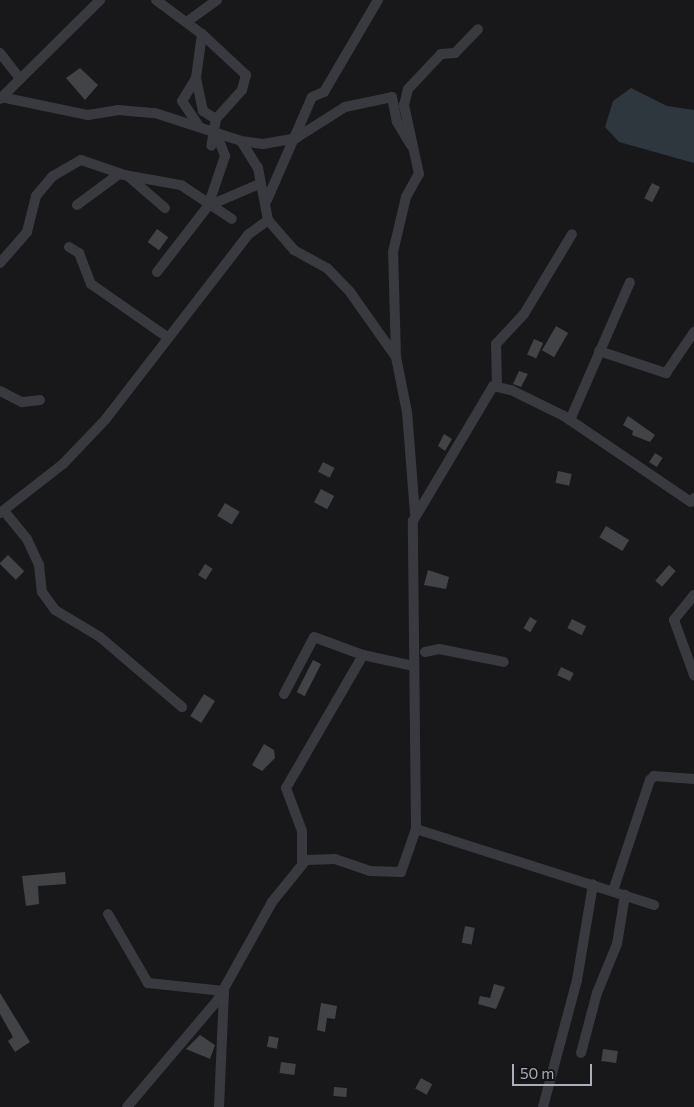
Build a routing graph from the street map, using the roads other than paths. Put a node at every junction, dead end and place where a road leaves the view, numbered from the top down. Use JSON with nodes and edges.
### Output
{"nodes":[{"id":1,"x":99,"y":0,"type":"edge"},
{"id":2,"x":156,"y":0,"type":"edge"},
{"id":3,"x":217,"y":0,"type":"edge"},
{"id":4,"x":378,"y":0,"type":"edge"},
{"id":5,"x":188,"y":20,"type":"junction"},
{"id":6,"x":478,"y":29,"type":"dead end"},
{"id":7,"x":202,"y":34,"type":"junction"},
{"id":8,"x":0,"y":53,"type":"edge"},
{"id":9,"x":196,"y":78,"type":"junction"},
{"id":10,"x":20,"y":79,"type":"junction"},
{"id":11,"x":1,"y":98,"type":"edge"},
{"id":12,"x":216,"y":120,"type":"junction"},
{"id":13,"x":198,"y":125,"type":"junction"},
{"id":14,"x":215,"y":135,"type":"junction"},
{"id":15,"x":296,"y":138,"type":"junction"},
{"id":16,"x":241,"y":141,"type":"junction"},
{"id":17,"x":211,"y":146,"type":"dead end"},
{"id":18,"x":415,"y":152,"type":"junction"},
{"id":19,"x":128,"y":176,"type":"junction"},
{"id":20,"x":259,"y":184,"type":"junction"},
{"id":21,"x":267,"y":200,"type":"junction"},
{"id":22,"x":77,"y":205,"type":"dead end"},
{"id":23,"x":208,"y":206,"type":"junction"},
{"id":24,"x":165,"y":208,"type":"dead end"},
{"id":25,"x":232,"y":219,"type":"dead end"},
{"id":26,"x":268,"y":220,"type":"junction"},
{"id":27,"x":572,"y":234,"type":"dead end"},
{"id":28,"x":69,"y":247,"type":"dead end"},
{"id":29,"x":0,"y":263,"type":"edge"},
{"id":30,"x":157,"y":272,"type":"dead end"},
{"id":31,"x":630,"y":282,"type":"dead end"},
{"id":32,"x":694,"y":332,"type":"edge"},
{"id":33,"x":167,"y":337,"type":"junction"},
{"id":34,"x":599,"y":351,"type":"junction"},
{"id":35,"x":396,"y":357,"type":"junction"},
{"id":36,"x":497,"y":386,"type":"junction"},
{"id":37,"x":0,"y":391,"type":"edge"},
{"id":38,"x":40,"y":400,"type":"dead end"},
{"id":39,"x":570,"y":420,"type":"junction"},
{"id":40,"x":694,"y":498,"type":"edge"},
{"id":41,"x":2,"y":513,"type":"edge"},
{"id":42,"x":415,"y":514,"type":"junction"},
{"id":43,"x":694,"y":595,"type":"edge"},
{"id":44,"x":412,"y":650,"type":"junction"},
{"id":45,"x":425,"y":652,"type":"junction"},
{"id":46,"x":363,"y":655,"type":"junction"},
{"id":47,"x":504,"y":662,"type":"dead end"},
{"id":48,"x":413,"y":664,"type":"junction"},
{"id":49,"x":694,"y":675,"type":"edge"},
{"id":50,"x":284,"y":694,"type":"dead end"},
{"id":51,"x":182,"y":706,"type":"dead end"},
{"id":52,"x":694,"y":779,"type":"edge"},
{"id":53,"x":416,"y":829,"type":"junction"},
{"id":54,"x":302,"y":863,"type":"junction"},
{"id":55,"x":594,"y":884,"type":"junction"},
{"id":56,"x":614,"y":891,"type":"junction"},
{"id":57,"x":625,"y":895,"type":"junction"},
{"id":58,"x":654,"y":905,"type":"dead end"},
{"id":59,"x":108,"y":914,"type":"dead end"},
{"id":60,"x":224,"y":991,"type":"junction"},
{"id":61,"x":581,"y":1053,"type":"dead end"},
{"id":62,"x":127,"y":1107,"type":"edge"},
{"id":63,"x":219,"y":1107,"type":"edge"},
{"id":64,"x":543,"y":1107,"type":"edge"}],
"edges":[{"from":1,"to":10,"type":"street"},
{"from":2,"to":5,"type":"street"},
{"from":3,"to":5,"type":"street"},
{"from":4,"to":15,"type":"street"},
{"from":5,"to":7,"type":"street"},
{"from":6,"to":18,"type":"street"},
{"from":7,"to":9,"type":"street"},
{"from":7,"to":12,"type":"street"},
{"from":8,"to":10,"type":"street"},
{"from":9,"to":12,"type":"street"},
{"from":9,"to":13,"type":"street"},
{"from":10,"to":11,"type":"street"},
{"from":11,"to":13,"type":"street"},
{"from":12,"to":14,"type":"street"},
{"from":13,"to":14,"type":"street"},
{"from":14,"to":16,"type":"street"},
{"from":14,"to":17,"type":"street"},
{"from":14,"to":23,"type":"street"},
{"from":15,"to":16,"type":"street"},
{"from":15,"to":18,"type":"street"},
{"from":15,"to":21,"type":"street"},
{"from":16,"to":20,"type":"street"},
{"from":18,"to":35,"type":"street"},
{"from":19,"to":22,"type":"street"},
{"from":19,"to":23,"type":"street"},
{"from":19,"to":24,"type":"street"},
{"from":19,"to":29,"type":"street"},
{"from":20,"to":21,"type":"street"},
{"from":20,"to":23,"type":"street"},
{"from":21,"to":26,"type":"street"},
{"from":23,"to":25,"type":"street"},
{"from":23,"to":30,"type":"street"},
{"from":26,"to":33,"type":"street"},
{"from":26,"to":35,"type":"street"},
{"from":27,"to":36,"type":"street"},
{"from":28,"to":33,"type":"street"},
{"from":31,"to":34,"type":"street"},
{"from":32,"to":34,"type":"street"},
{"from":33,"to":41,"type":"street"},
{"from":34,"to":39,"type":"street"},
{"from":35,"to":42,"type":"street"},
{"from":36,"to":39,"type":"street"},
{"from":36,"to":42,"type":"street"},
{"from":37,"to":38,"type":"street"},
{"from":39,"to":40,"type":"street"},
{"from":41,"to":51,"type":"street"},
{"from":42,"to":44,"type":"street"},
{"from":43,"to":49,"type":"street"},
{"from":44,"to":45,"type":"street"},
{"from":44,"to":48,"type":"street"},
{"from":45,"to":47,"type":"street"},
{"from":45,"to":48,"type":"street"},
{"from":46,"to":48,"type":"street"},
{"from":46,"to":50,"type":"street"},
{"from":46,"to":54,"type":"street"},
{"from":48,"to":53,"type":"street"},
{"from":52,"to":56,"type":"street"},
{"from":53,"to":54,"type":"street"},
{"from":53,"to":55,"type":"street"},
{"from":54,"to":60,"type":"street"},
{"from":55,"to":56,"type":"street"},
{"from":55,"to":64,"type":"street"},
{"from":56,"to":57,"type":"street"},
{"from":57,"to":58,"type":"street"},
{"from":57,"to":61,"type":"street"},
{"from":59,"to":60,"type":"street"},
{"from":60,"to":62,"type":"street"},
{"from":60,"to":63,"type":"street"}]}
